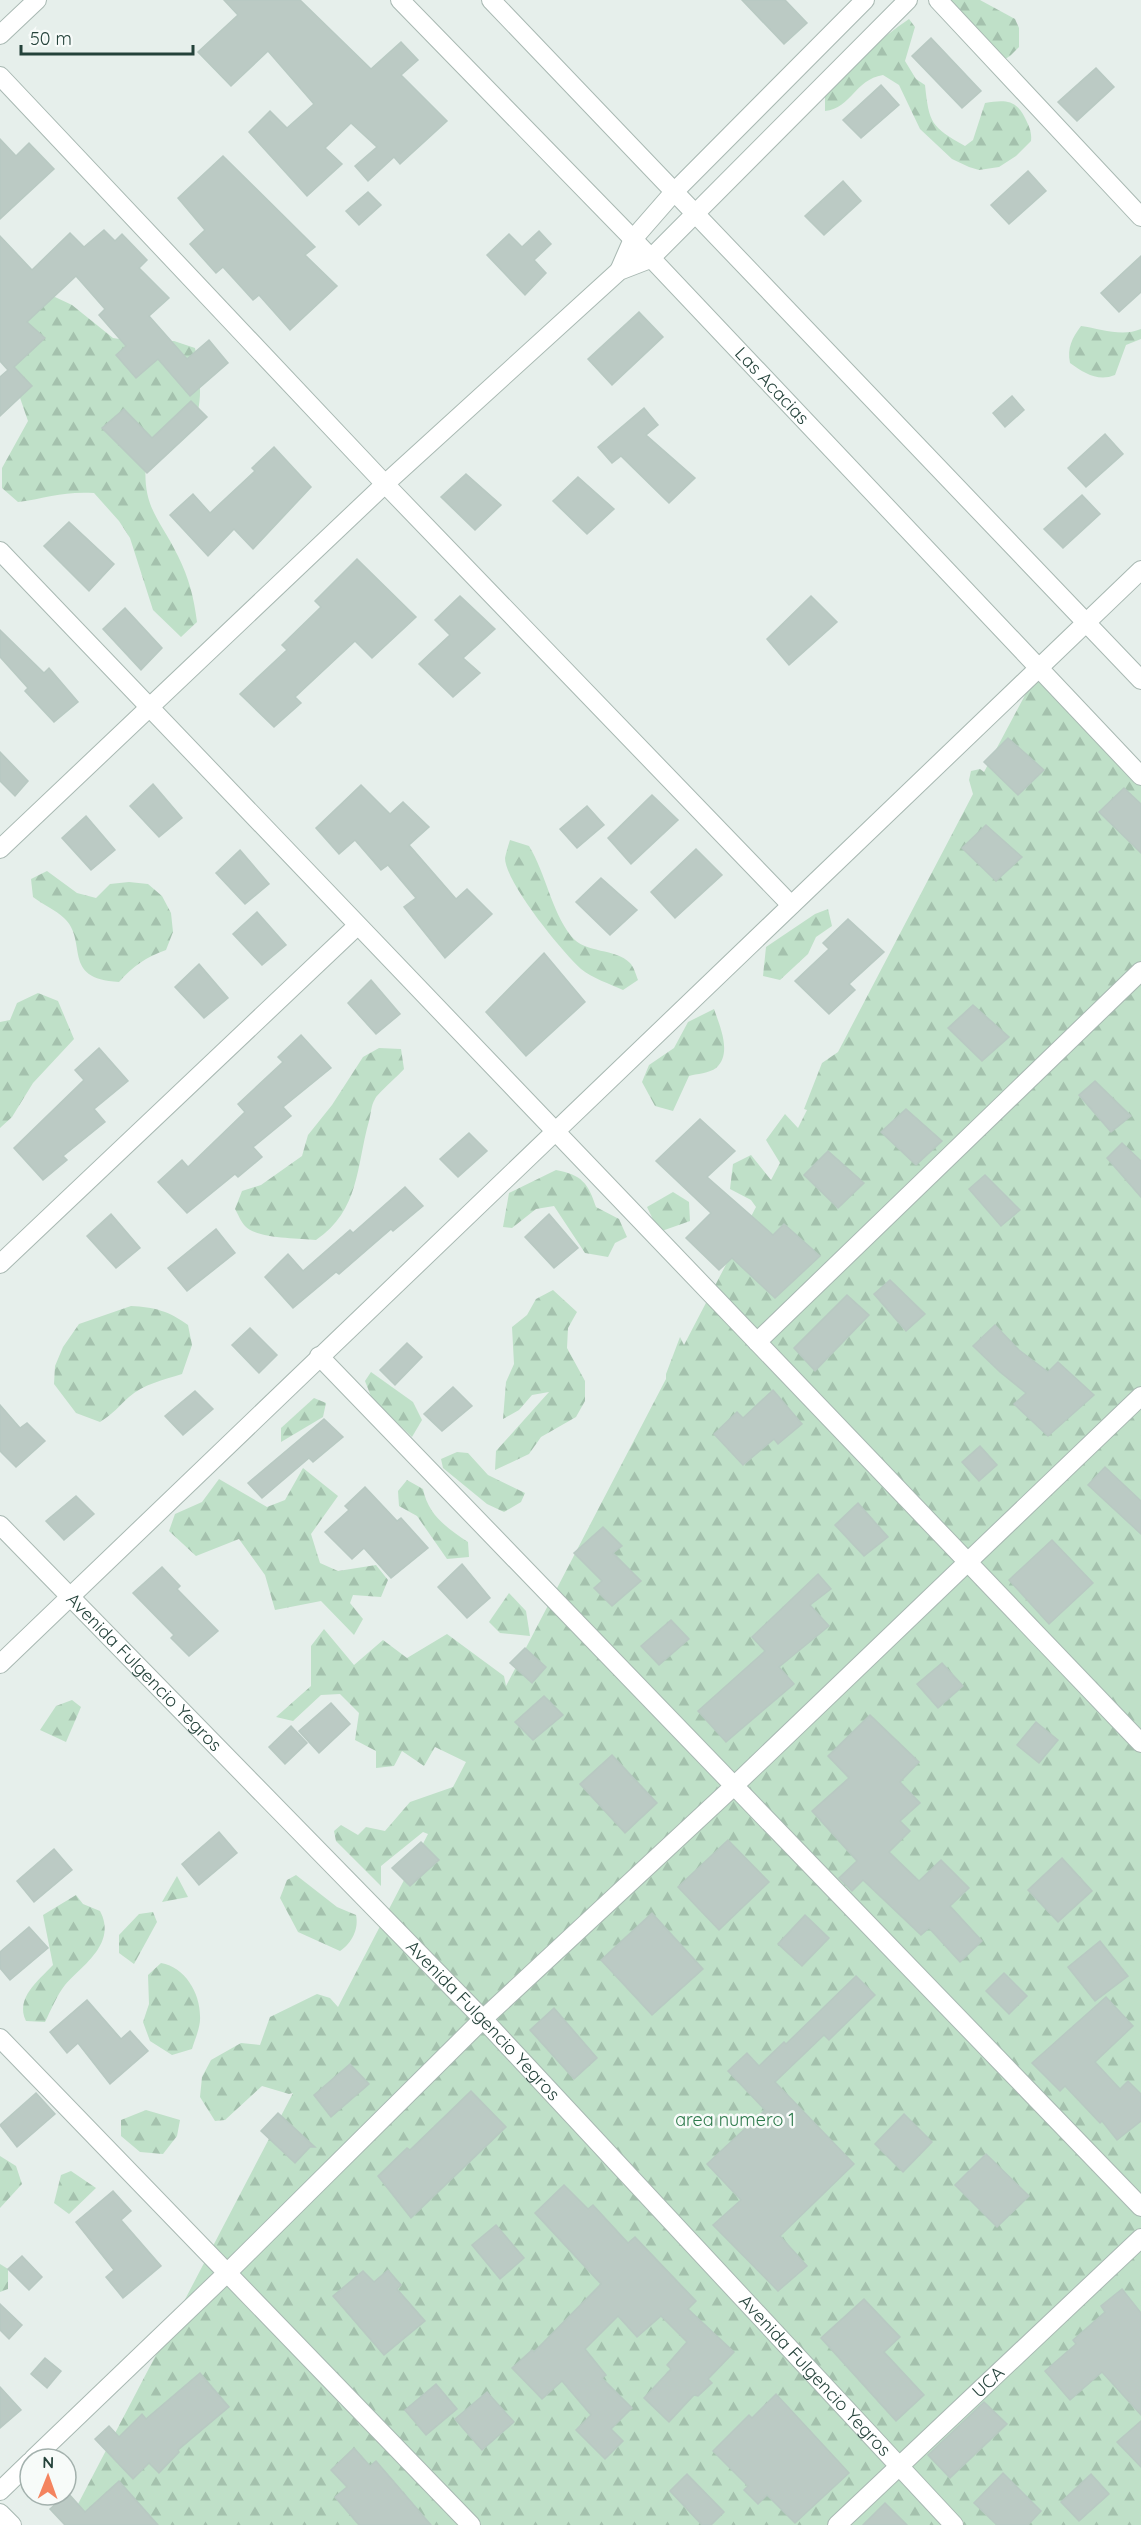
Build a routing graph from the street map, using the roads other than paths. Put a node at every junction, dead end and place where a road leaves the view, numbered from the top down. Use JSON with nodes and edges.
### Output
{"nodes":[{"id":1,"x":37,"y":0,"type":"edge"},
{"id":2,"x":400,"y":0,"type":"edge"},
{"id":3,"x":491,"y":0,"type":"edge"},
{"id":4,"x":865,"y":0,"type":"edge"},
{"id":5,"x":908,"y":0,"type":"edge"},
{"id":6,"x":938,"y":0,"type":"edge"},
{"id":7,"x":0,"y":35,"type":"edge"},
{"id":8,"x":0,"y":76,"type":"edge"},
{"id":9,"x":674,"y":192,"type":"junction"},
{"id":10,"x":697,"y":215,"type":"junction"},
{"id":11,"x":1141,"y":217,"type":"edge"},
{"id":12,"x":633,"y":239,"type":"junction"},
{"id":13,"x":650,"y":259,"type":"junction"},
{"id":14,"x":619,"y":271,"type":"junction"},
{"id":15,"x":386,"y":484,"type":"junction"},
{"id":16,"x":0,"y":551,"type":"edge"},
{"id":17,"x":1141,"y":570,"type":"edge"},
{"id":18,"x":1086,"y":623,"type":"junction"},
{"id":19,"x":1039,"y":669,"type":"junction"},
{"id":20,"x":1141,"y":680,"type":"edge"},
{"id":21,"x":149,"y":708,"type":"junction"},
{"id":22,"x":1141,"y":776,"type":"edge"},
{"id":23,"x":0,"y":849,"type":"edge"},
{"id":24,"x":791,"y":905,"type":"junction"},
{"id":25,"x":357,"y":926,"type":"junction"},
{"id":26,"x":1141,"y":971,"type":"edge"},
{"id":27,"x":555,"y":1131,"type":"junction"},
{"id":28,"x":0,"y":1264,"type":"edge"},
{"id":29,"x":757,"y":1342,"type":"junction"},
{"id":30,"x":319,"y":1356,"type":"junction"},
{"id":31,"x":1141,"y":1396,"type":"edge"},
{"id":32,"x":0,"y":1526,"type":"edge"},
{"id":33,"x":968,"y":1562,"type":"junction"},
{"id":34,"x":70,"y":1598,"type":"junction"},
{"id":35,"x":0,"y":1664,"type":"edge"},
{"id":36,"x":1141,"y":1743,"type":"edge"},
{"id":37,"x":734,"y":1786,"type":"junction"},
{"id":38,"x":483,"y":2019,"type":"junction"},
{"id":39,"x":0,"y":2038,"type":"edge"},
{"id":40,"x":1141,"y":2207,"type":"edge"},
{"id":41,"x":1141,"y":2238,"type":"edge"},
{"id":42,"x":227,"y":2273,"type":"junction"},
{"id":43,"x":47,"y":2447,"type":"edge"},
{"id":44,"x":897,"y":2466,"type":"junction"},
{"id":45,"x":18,"y":2474,"type":"edge"},
{"id":46,"x":0,"y":2491,"type":"edge"},
{"id":47,"x":0,"y":2513,"type":"edge"},
{"id":48,"x":12,"y":2525,"type":"edge"},
{"id":49,"x":471,"y":2525,"type":"edge"},
{"id":50,"x":837,"y":2525,"type":"edge"},
{"id":51,"x":954,"y":2525,"type":"edge"}],
"edges":[{"from":1,"to":7,"type":"street"},
{"from":2,"to":12,"type":"street","name":"Las Acacias"},
{"from":3,"to":9,"type":"street"},
{"from":4,"to":9,"type":"street"},
{"from":5,"to":10,"type":"street"},
{"from":6,"to":11,"type":"street"},
{"from":8,"to":15,"type":"street"},
{"from":9,"to":10,"type":"street"},
{"from":9,"to":12,"type":"street"},
{"from":10,"to":13,"type":"street"},
{"from":10,"to":18,"type":"street"},
{"from":12,"to":13,"type":"street","name":"Las Acacias"},
{"from":12,"to":14,"type":"street"},
{"from":13,"to":14,"type":"street"},
{"from":13,"to":19,"type":"street","name":"Las Acacias"},
{"from":14,"to":15,"type":"street"},
{"from":15,"to":21,"type":"street"},
{"from":15,"to":24,"type":"street"},
{"from":16,"to":21,"type":"street"},
{"from":17,"to":18,"type":"street"},
{"from":18,"to":19,"type":"street"},
{"from":18,"to":20,"type":"street"},
{"from":19,"to":22,"type":"street","name":"Las Acacias"},
{"from":19,"to":24,"type":"street"},
{"from":21,"to":23,"type":"street"},
{"from":21,"to":25,"type":"street"},
{"from":24,"to":27,"type":"street"},
{"from":25,"to":27,"type":"street"},
{"from":25,"to":28,"type":"street"},
{"from":26,"to":29,"type":"street"},
{"from":27,"to":29,"type":"street"},
{"from":27,"to":30,"type":"street"},
{"from":29,"to":33,"type":"street"},
{"from":30,"to":34,"type":"street"},
{"from":30,"to":37,"type":"street"},
{"from":31,"to":33,"type":"street"},
{"from":32,"to":34,"type":"street","name":"Avenida Fulgencio Yegros"},
{"from":33,"to":36,"type":"street"},
{"from":33,"to":37,"type":"street"},
{"from":34,"to":35,"type":"street"},
{"from":34,"to":38,"type":"street","name":"Avenida Fulgencio Yegros"},
{"from":37,"to":38,"type":"street"},
{"from":37,"to":40,"type":"street"},
{"from":38,"to":42,"type":"street"},
{"from":38,"to":44,"type":"street","name":"Avenida Fulgencio Yegros"},
{"from":39,"to":42,"type":"street"},
{"from":41,"to":44,"type":"street","name":"UCA"},
{"from":42,"to":43,"type":"street"},
{"from":42,"to":49,"type":"street"},
{"from":44,"to":50,"type":"street","name":"UCA"},
{"from":44,"to":51,"type":"street","name":"Avenida Fulgencio Yegros"},
{"from":45,"to":46,"type":"street"},
{"from":47,"to":48,"type":"street"}]}
